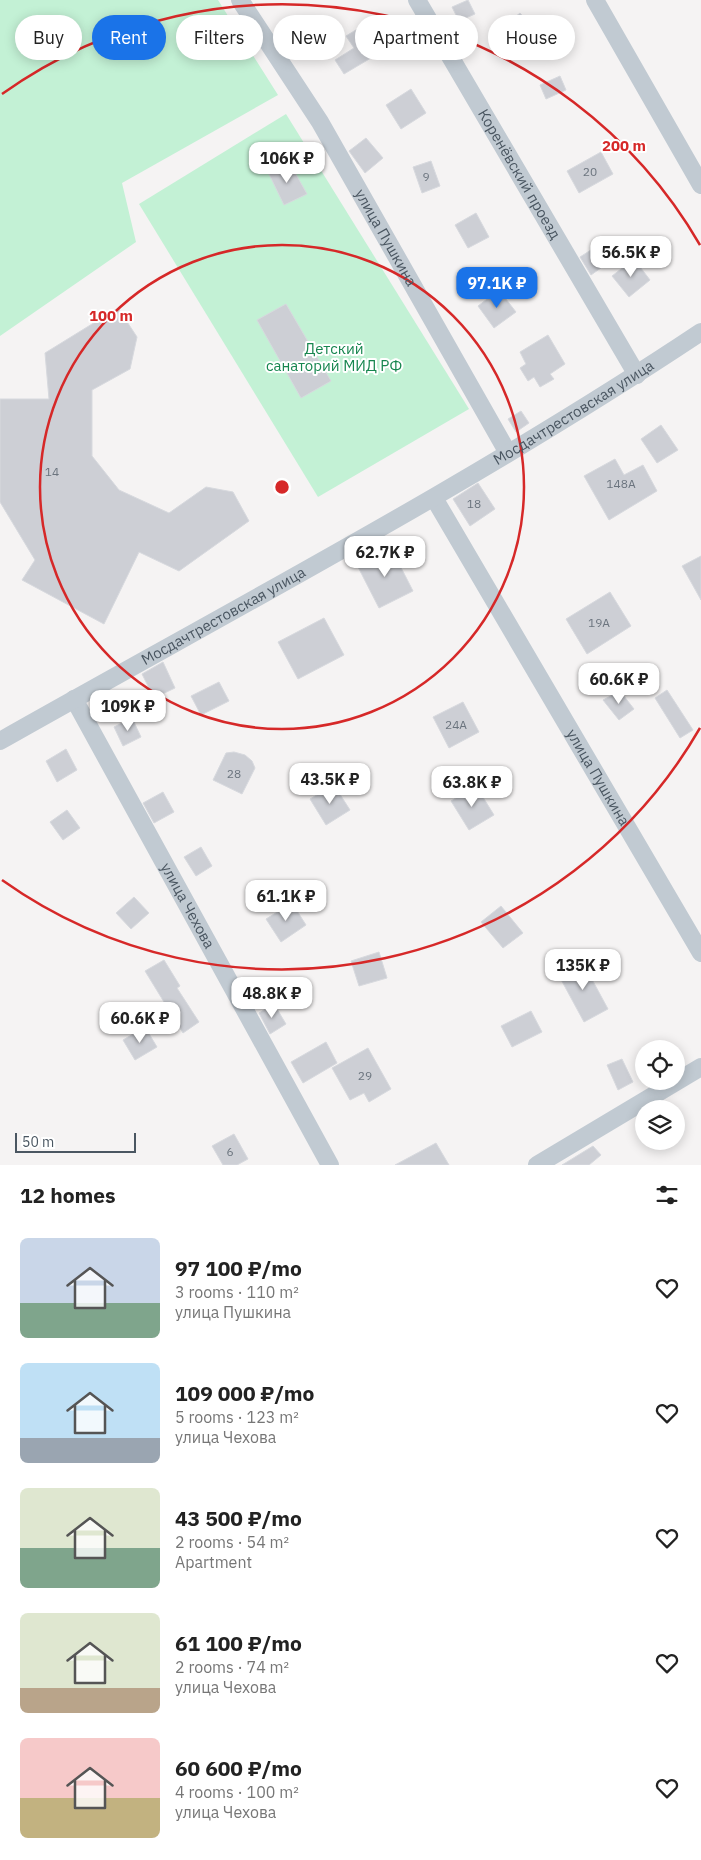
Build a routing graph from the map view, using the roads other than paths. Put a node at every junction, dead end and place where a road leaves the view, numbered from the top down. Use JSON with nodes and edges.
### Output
{"nodes":[{"id":1,"x":240,"y":0,"type":"edge"},
{"id":2,"x":417,"y":0,"type":"edge"},
{"id":3,"x":595,"y":0,"type":"edge"},
{"id":4,"x":701,"y":186,"type":"edge"},
{"id":5,"x":701,"y":332,"type":"edge"},
{"id":6,"x":637,"y":375,"type":"junction"},
{"id":7,"x":508,"y":453,"type":"junction"},
{"id":8,"x":434,"y":498,"type":"junction"},
{"id":9,"x":74,"y":699,"type":"junction"},
{"id":10,"x":0,"y":741,"type":"edge"},
{"id":11,"x":701,"y":953,"type":"edge"},
{"id":12,"x":701,"y":1067,"type":"edge"},
{"id":13,"x":330,"y":1165,"type":"edge"},
{"id":14,"x":537,"y":1165,"type":"edge"}],
"edges":[{"from":1,"to":7,"type":"street","name":"улица Пушкина"},
{"from":2,"to":6,"type":"street","name":"Коренёвский проезд"},
{"from":3,"to":4,"type":"street"},
{"from":5,"to":6,"type":"street","name":"Мосдачтрестовская улица"},
{"from":6,"to":7,"type":"street","name":"Мосдачтрестовская улица"},
{"from":7,"to":8,"type":"street","name":"Мосдачтрестовская улица"},
{"from":8,"to":9,"type":"street","name":"Мосдачтрестовская улица"},
{"from":8,"to":11,"type":"street","name":"улица Пушкина"},
{"from":9,"to":10,"type":"street","name":"Мосдачтрестовская улица"},
{"from":9,"to":13,"type":"street","name":"улица Чехова"},
{"from":12,"to":14,"type":"street"}]}
